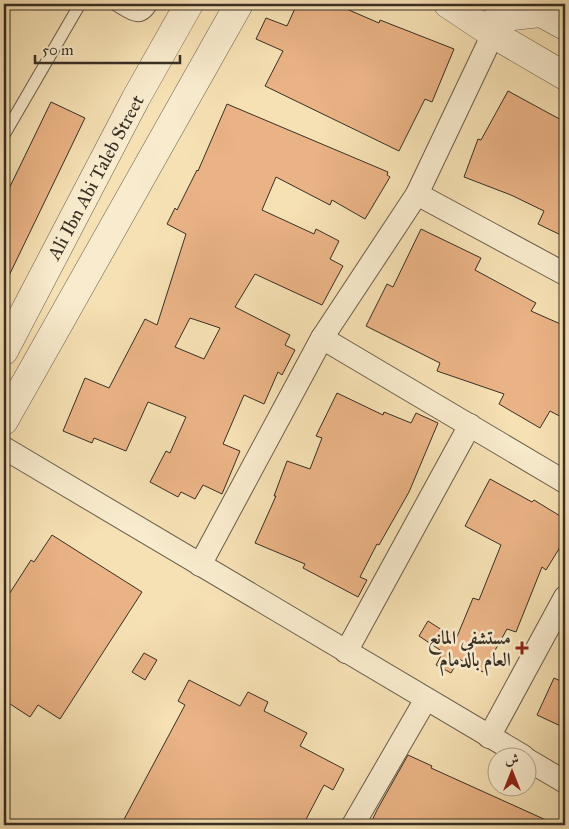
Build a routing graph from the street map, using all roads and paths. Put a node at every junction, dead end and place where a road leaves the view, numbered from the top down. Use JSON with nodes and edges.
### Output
{"nodes":[{"id":1,"x":80,"y":4,"type":"edge"},
{"id":2,"x":114,"y":4,"type":"edge"},
{"id":3,"x":152,"y":4,"type":"edge"},
{"id":4,"x":189,"y":4,"type":"edge"},
{"id":5,"x":239,"y":4,"type":"edge"},
{"id":6,"x":448,"y":4,"type":"edge"},
{"id":7,"x":532,"y":8,"type":"edge"},
{"id":8,"x":565,"y":26,"type":"edge"},
{"id":9,"x":493,"y":34,"type":"junction"},
{"id":10,"x":565,"y":76,"type":"edge"},
{"id":11,"x":4,"y":135,"type":"edge"},
{"id":12,"x":417,"y":194,"type":"junction"},
{"id":13,"x":565,"y":274,"type":"edge"},
{"id":14,"x":322,"y":338,"type":"junction"},
{"id":15,"x":4,"y":351,"type":"edge"},
{"id":16,"x":4,"y":421,"type":"edge"},
{"id":17,"x":470,"y":425,"type":"junction"},
{"id":18,"x":4,"y":448,"type":"edge"},
{"id":19,"x":565,"y":482,"type":"edge"},
{"id":20,"x":200,"y":565,"type":"junction"},
{"id":21,"x":565,"y":597,"type":"edge"},
{"id":22,"x":346,"y":652,"type":"junction"},
{"id":23,"x":426,"y":699,"type":"junction"},
{"id":24,"x":489,"y":736,"type":"junction"},
{"id":25,"x":506,"y":746,"type":"edge"},
{"id":26,"x":536,"y":765,"type":"edge"},
{"id":27,"x":565,"y":782,"type":"edge"},
{"id":28,"x":353,"y":825,"type":"edge"}],
"edges":[{"from":1,"to":11,"type":"lane"},
{"from":2,"to":3,"type":"lane"},
{"from":4,"to":15,"type":"street","name":"Ali Ibn Abi Taleb Street"},
{"from":5,"to":16,"type":"street"},
{"from":6,"to":9,"type":"street"},
{"from":7,"to":8,"type":"street"},
{"from":7,"to":9,"type":"street"},
{"from":9,"to":10,"type":"street"},
{"from":9,"to":12,"type":"street"},
{"from":12,"to":13,"type":"street"},
{"from":12,"to":14,"type":"street"},
{"from":14,"to":17,"type":"street"},
{"from":14,"to":20,"type":"street"},
{"from":17,"to":19,"type":"street"},
{"from":17,"to":22,"type":"street"},
{"from":18,"to":20,"type":"street"},
{"from":20,"to":22,"type":"street"},
{"from":21,"to":24,"type":"street"},
{"from":22,"to":23,"type":"street"},
{"from":23,"to":24,"type":"street"},
{"from":23,"to":28,"type":"street"},
{"from":24,"to":25,"type":"street"},
{"from":26,"to":27,"type":"street"}]}
